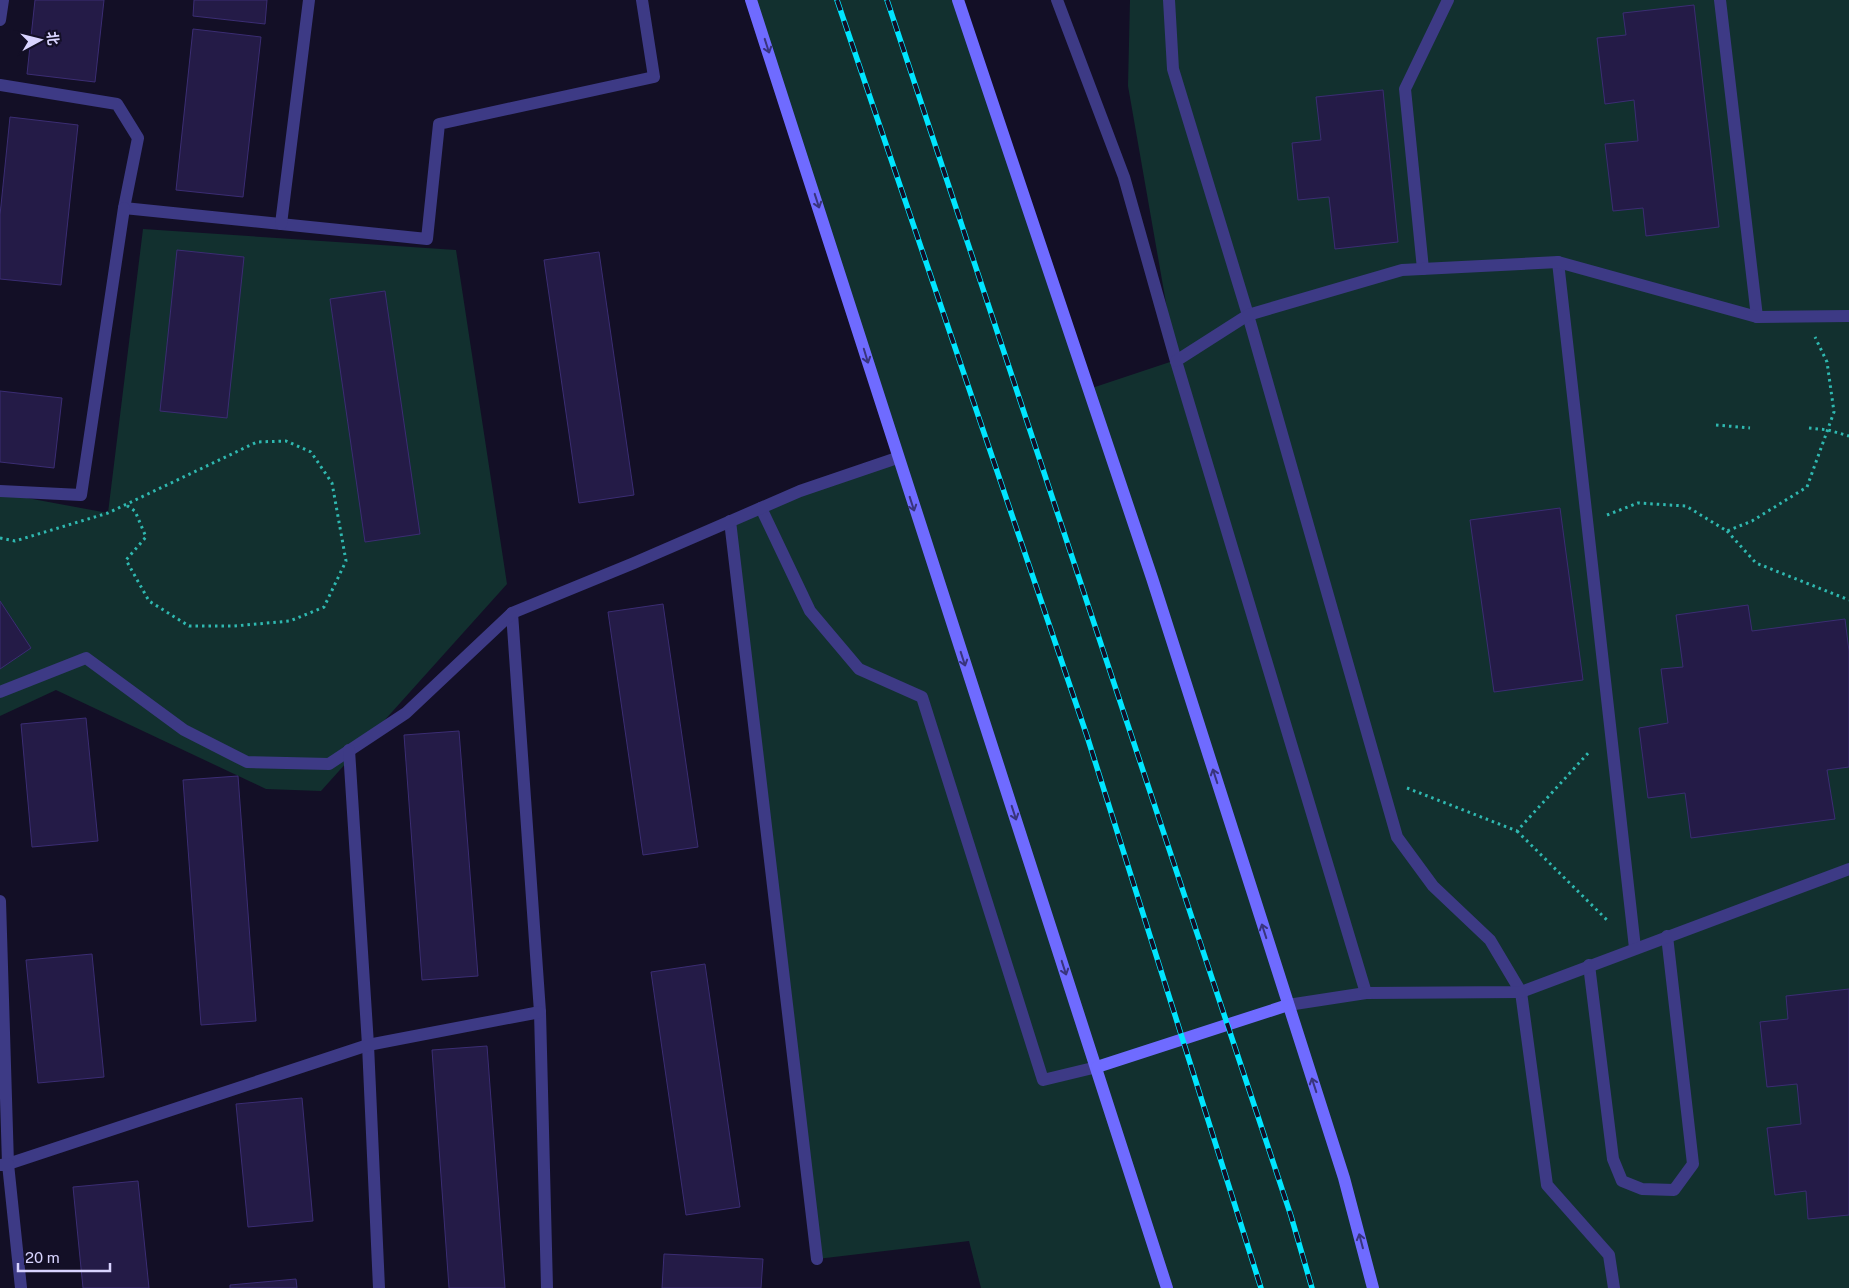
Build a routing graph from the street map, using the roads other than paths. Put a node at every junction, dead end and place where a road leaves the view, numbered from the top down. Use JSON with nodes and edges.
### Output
{"nodes":[{"id":1,"x":3,"y":0,"type":"edge"},
{"id":2,"x":309,"y":0,"type":"edge"},
{"id":3,"x":642,"y":0,"type":"edge"},
{"id":4,"x":751,"y":0,"type":"edge"},
{"id":5,"x":958,"y":0,"type":"edge"},
{"id":6,"x":1057,"y":0,"type":"edge"},
{"id":7,"x":1169,"y":0,"type":"edge"},
{"id":8,"x":1448,"y":0,"type":"edge"},
{"id":9,"x":1720,"y":0,"type":"edge"},
{"id":10,"x":0,"y":20,"type":"edge"},
{"id":11,"x":0,"y":85,"type":"edge"},
{"id":12,"x":124,"y":208,"type":"junction"},
{"id":13,"x":282,"y":224,"type":"junction"},
{"id":14,"x":1558,"y":262,"type":"junction"},
{"id":15,"x":1424,"y":269,"type":"junction"},
{"id":16,"x":1248,"y":315,"type":"junction"},
{"id":17,"x":1849,"y":316,"type":"edge"},
{"id":18,"x":1757,"y":317,"type":"junction"},
{"id":19,"x":1176,"y":360,"type":"junction"},
{"id":20,"x":897,"y":458,"type":"junction"},
{"id":21,"x":0,"y":491,"type":"edge"},
{"id":22,"x":760,"y":508,"type":"junction"},
{"id":23,"x":730,"y":521,"type":"junction"},
{"id":24,"x":512,"y":613,"type":"junction"},
{"id":25,"x":0,"y":692,"type":"edge"},
{"id":26,"x":349,"y":750,"type":"junction"},
{"id":27,"x":1849,"y":869,"type":"edge"},
{"id":28,"x":0,"y":901,"type":"edge"},
{"id":29,"x":1667,"y":936,"type":"junction"},
{"id":30,"x":1634,"y":948,"type":"junction"},
{"id":31,"x":1589,"y":965,"type":"junction"},
{"id":32,"x":1521,"y":992,"type":"junction"},
{"id":33,"x":1366,"y":993,"type":"junction"},
{"id":34,"x":1288,"y":1005,"type":"junction"},
{"id":35,"x":540,"y":1012,"type":"junction"},
{"id":36,"x":368,"y":1045,"type":"junction"},
{"id":37,"x":1097,"y":1067,"type":"junction"},
{"id":38,"x":4,"y":1165,"type":"edge"},
{"id":39,"x":818,"y":1259,"type":"dead end"},
{"id":40,"x":21,"y":1288,"type":"edge"},
{"id":41,"x":379,"y":1288,"type":"edge"},
{"id":42,"x":547,"y":1288,"type":"edge"},
{"id":43,"x":1166,"y":1288,"type":"edge"},
{"id":44,"x":1373,"y":1288,"type":"edge"},
{"id":45,"x":1614,"y":1288,"type":"edge"}],
"edges":[{"from":1,"to":10,"type":"lane"},
{"from":2,"to":13,"type":"lane"},
{"from":3,"to":13,"type":"lane"},
{"from":4,"to":20,"type":"street","one_way":true},
{"from":34,"to":5,"type":"street","one_way":true},
{"from":6,"to":19,"type":"lane"},
{"from":7,"to":16,"type":"lane"},
{"from":8,"to":15,"type":"lane"},
{"from":9,"to":18,"type":"lane"},
{"from":11,"to":12,"type":"lane"},
{"from":12,"to":13,"type":"lane"},
{"from":12,"to":21,"type":"lane"},
{"from":14,"to":15,"type":"lane"},
{"from":14,"to":18,"type":"lane"},
{"from":14,"to":30,"type":"lane"},
{"from":15,"to":16,"type":"lane"},
{"from":16,"to":19,"type":"lane"},
{"from":16,"to":32,"type":"lane"},
{"from":17,"to":18,"type":"lane"},
{"from":19,"to":33,"type":"lane"},
{"from":20,"to":22,"type":"lane"},
{"from":20,"to":37,"type":"street","one_way":true},
{"from":22,"to":23,"type":"lane"},
{"from":22,"to":37,"type":"lane"},
{"from":23,"to":24,"type":"lane"},
{"from":23,"to":39,"type":"lane"},
{"from":24,"to":26,"type":"lane"},
{"from":24,"to":35,"type":"lane"},
{"from":25,"to":26,"type":"lane"},
{"from":26,"to":36,"type":"lane"},
{"from":27,"to":29,"type":"lane"},
{"from":28,"to":38,"type":"lane"},
{"from":29,"to":30,"type":"lane"},
{"from":29,"to":31,"type":"lane"},
{"from":30,"to":31,"type":"lane"},
{"from":31,"to":32,"type":"lane"},
{"from":32,"to":33,"type":"lane"},
{"from":32,"to":45,"type":"lane"},
{"from":33,"to":34,"type":"lane"},
{"from":34,"to":37,"type":"street"},
{"from":44,"to":34,"type":"street","one_way":true},
{"from":35,"to":36,"type":"lane"},
{"from":35,"to":42,"type":"lane"},
{"from":36,"to":38,"type":"lane"},
{"from":36,"to":41,"type":"lane"},
{"from":37,"to":43,"type":"street"},
{"from":38,"to":40,"type":"lane"}]}
